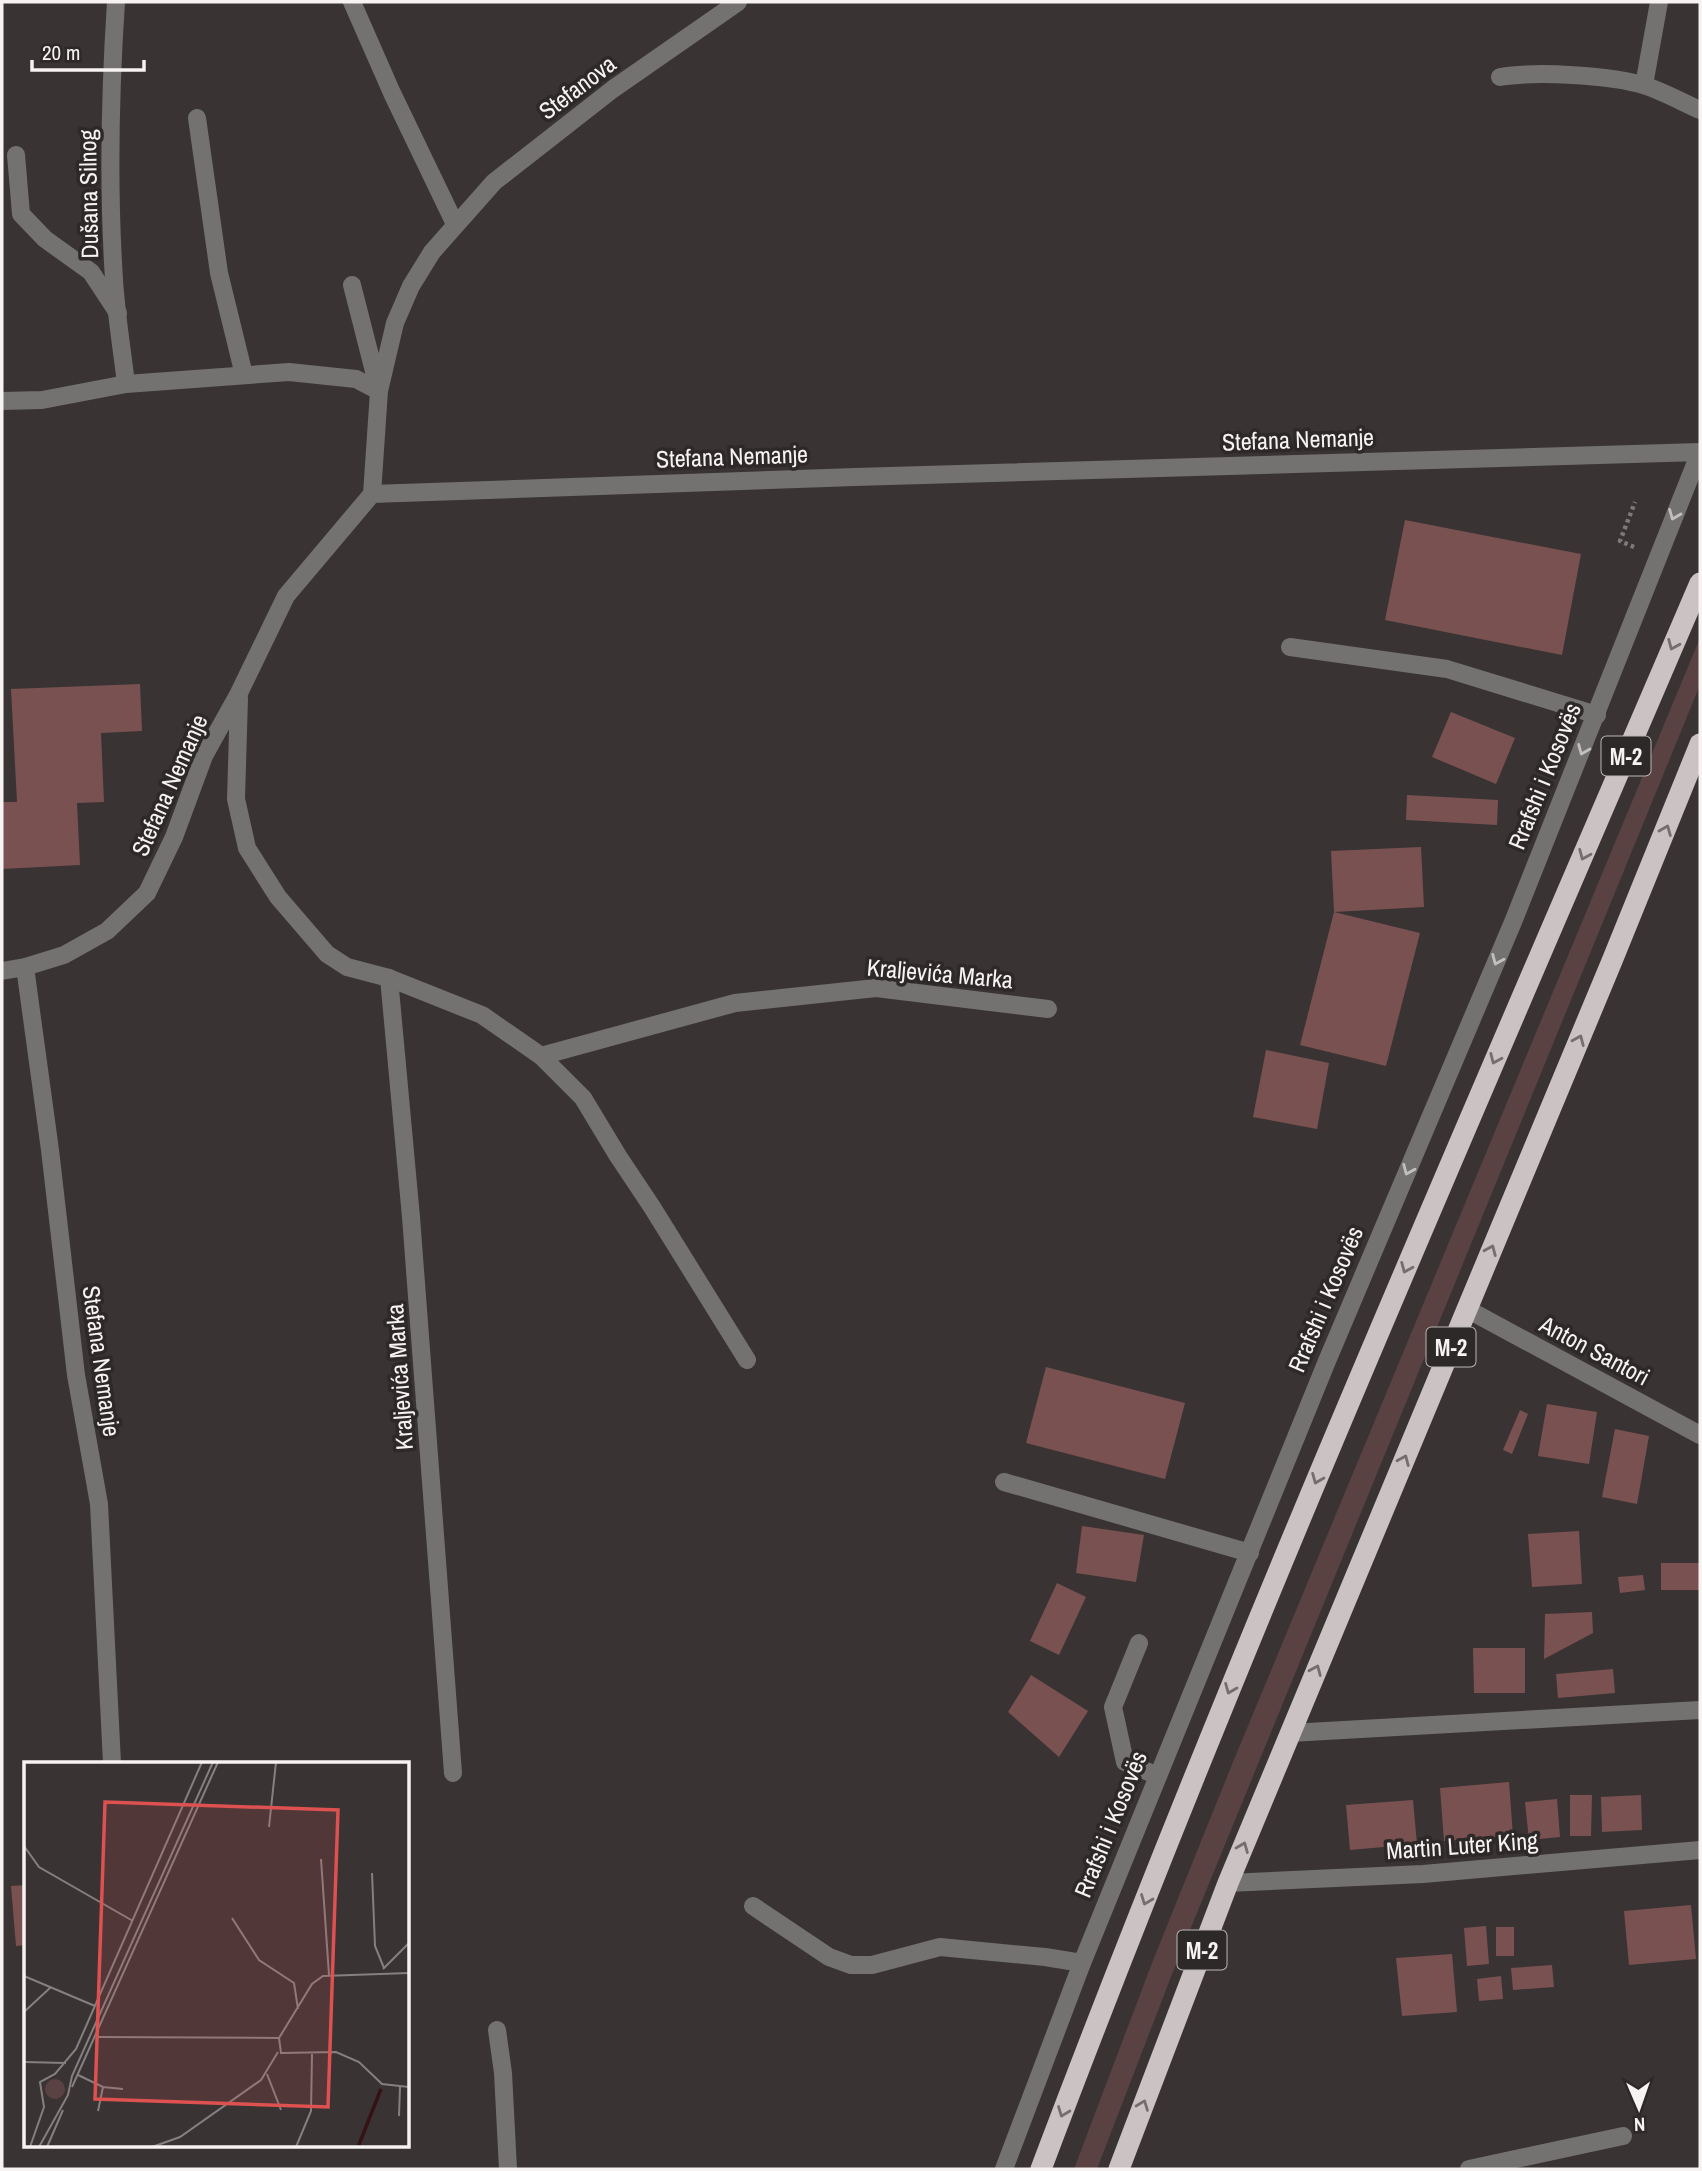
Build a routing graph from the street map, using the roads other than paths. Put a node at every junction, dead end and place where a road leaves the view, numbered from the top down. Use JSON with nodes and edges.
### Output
{"nodes":[{"id":1,"x":116,"y":2,"type":"edge"},
{"id":2,"x":352,"y":2,"type":"edge"},
{"id":3,"x":738,"y":2,"type":"edge"},
{"id":4,"x":1659,"y":2,"type":"edge"},
{"id":5,"x":1500,"y":77,"type":"dead end"},
{"id":6,"x":1644,"y":85,"type":"junction"},
{"id":7,"x":1700,"y":110,"type":"edge"},
{"id":8,"x":197,"y":118,"type":"dead end"},
{"id":9,"x":16,"y":155,"type":"dead end"},
{"id":10,"x":455,"y":224,"type":"junction"},
{"id":11,"x":352,"y":285,"type":"dead end"},
{"id":12,"x":118,"y":313,"type":"junction"},
{"id":13,"x":244,"y":375,"type":"junction"},
{"id":14,"x":126,"y":384,"type":"junction"},
{"id":15,"x":379,"y":391,"type":"junction"},
{"id":16,"x":2,"y":401,"type":"edge"},
{"id":17,"x":1700,"y":452,"type":"edge"},
{"id":18,"x":372,"y":494,"type":"junction"},
{"id":19,"x":1700,"y":583,"type":"edge"},
{"id":20,"x":1290,"y":647,"type":"dead end"},
{"id":21,"x":239,"y":693,"type":"junction"},
{"id":22,"x":1597,"y":715,"type":"junction"},
{"id":23,"x":1700,"y":744,"type":"edge"},
{"id":24,"x":25,"y":967,"type":"junction"},
{"id":25,"x":2,"y":971,"type":"edge"},
{"id":26,"x":389,"y":978,"type":"junction"},
{"id":27,"x":1048,"y":1009,"type":"dead end"},
{"id":28,"x":541,"y":1056,"type":"junction"},
{"id":29,"x":1466,"y":1309,"type":"junction"},
{"id":30,"x":747,"y":1360,"type":"dead end"},
{"id":31,"x":1700,"y":1434,"type":"edge"},
{"id":32,"x":1004,"y":1482,"type":"dead end"},
{"id":33,"x":1250,"y":1553,"type":"junction"},
{"id":34,"x":1139,"y":1643,"type":"dead end"},
{"id":35,"x":1700,"y":1710,"type":"edge"},
{"id":36,"x":1290,"y":1733,"type":"junction"},
{"id":37,"x":112,"y":1762,"type":"edge"},
{"id":38,"x":453,"y":1773,"type":"dead end"},
{"id":39,"x":1158,"y":1776,"type":"junction"},
{"id":40,"x":1700,"y":1850,"type":"edge"},
{"id":41,"x":1228,"y":1883,"type":"junction"},
{"id":42,"x":753,"y":1906,"type":"dead end"},
{"id":43,"x":1082,"y":1963,"type":"junction"},
{"id":44,"x":497,"y":2030,"type":"dead end"},
{"id":45,"x":1623,"y":2136,"type":"dead end"},
{"id":46,"x":508,"y":2169,"type":"edge"},
{"id":47,"x":1004,"y":2169,"type":"edge"},
{"id":48,"x":1041,"y":2169,"type":"edge"},
{"id":49,"x":1119,"y":2169,"type":"edge"},
{"id":50,"x":1468,"y":2169,"type":"edge"}],
"edges":[{"from":1,"to":12,"type":"street","name":"Dušana Silnog"},
{"from":2,"to":10,"type":"street"},
{"from":3,"to":10,"type":"street","name":"Stefanova"},
{"from":4,"to":6,"type":"street"},
{"from":5,"to":6,"type":"street"},
{"from":6,"to":7,"type":"street"},
{"from":8,"to":13,"type":"street"},
{"from":9,"to":12,"type":"street"},
{"from":10,"to":15,"type":"street","name":"Stefanova"},
{"from":11,"to":15,"type":"street"},
{"from":12,"to":14,"type":"street","name":"Dušana Silnog"},
{"from":13,"to":14,"type":"street"},
{"from":13,"to":15,"type":"street"},
{"from":14,"to":16,"type":"street"},
{"from":15,"to":18,"type":"street"},
{"from":17,"to":18,"type":"street","name":"Stefana Nemanje"},
{"from":17,"to":22,"type":"street","name":"Rrafshi i Kosovës","one_way":true},
{"from":18,"to":21,"type":"street","name":"Stefana Nemanje"},
{"from":19,"to":48,"type":"highway","number":"M-2","one_way":true},
{"from":20,"to":22,"type":"street"},
{"from":21,"to":24,"type":"street","name":"Stefana Nemanje"},
{"from":21,"to":26,"type":"street"},
{"from":22,"to":33,"type":"street","name":"Rrafshi i Kosovës","one_way":true},
{"from":29,"to":23,"type":"highway","number":"M-2","one_way":true},
{"from":24,"to":25,"type":"street","name":"Stefana Nemanje"},
{"from":24,"to":37,"type":"street","name":"Stefana Nemanje"},
{"from":26,"to":28,"type":"street"},
{"from":26,"to":38,"type":"street","name":"Kraljevića Marka"},
{"from":27,"to":28,"type":"street","name":"Kraljevića Marka"},
{"from":28,"to":30,"type":"street"},
{"from":29,"to":31,"type":"street","name":"Anton Santori"},
{"from":36,"to":29,"type":"highway","number":"M-2","one_way":true},
{"from":32,"to":33,"type":"street"},
{"from":33,"to":39,"type":"street","name":"Rrafshi i Kosovës"},
{"from":34,"to":39,"type":"street"},
{"from":35,"to":36,"type":"street"},
{"from":41,"to":36,"type":"highway","number":"M-2","one_way":true},
{"from":39,"to":43,"type":"street","name":"Rrafshi i Kosovës"},
{"from":40,"to":41,"type":"street","name":"Martin Luter King"},
{"from":49,"to":41,"type":"highway","number":"M-2","one_way":true},
{"from":42,"to":43,"type":"street"},
{"from":43,"to":47,"type":"street","name":"Rrafshi i Kosovës"},
{"from":44,"to":46,"type":"street"},
{"from":45,"to":50,"type":"street"}]}
